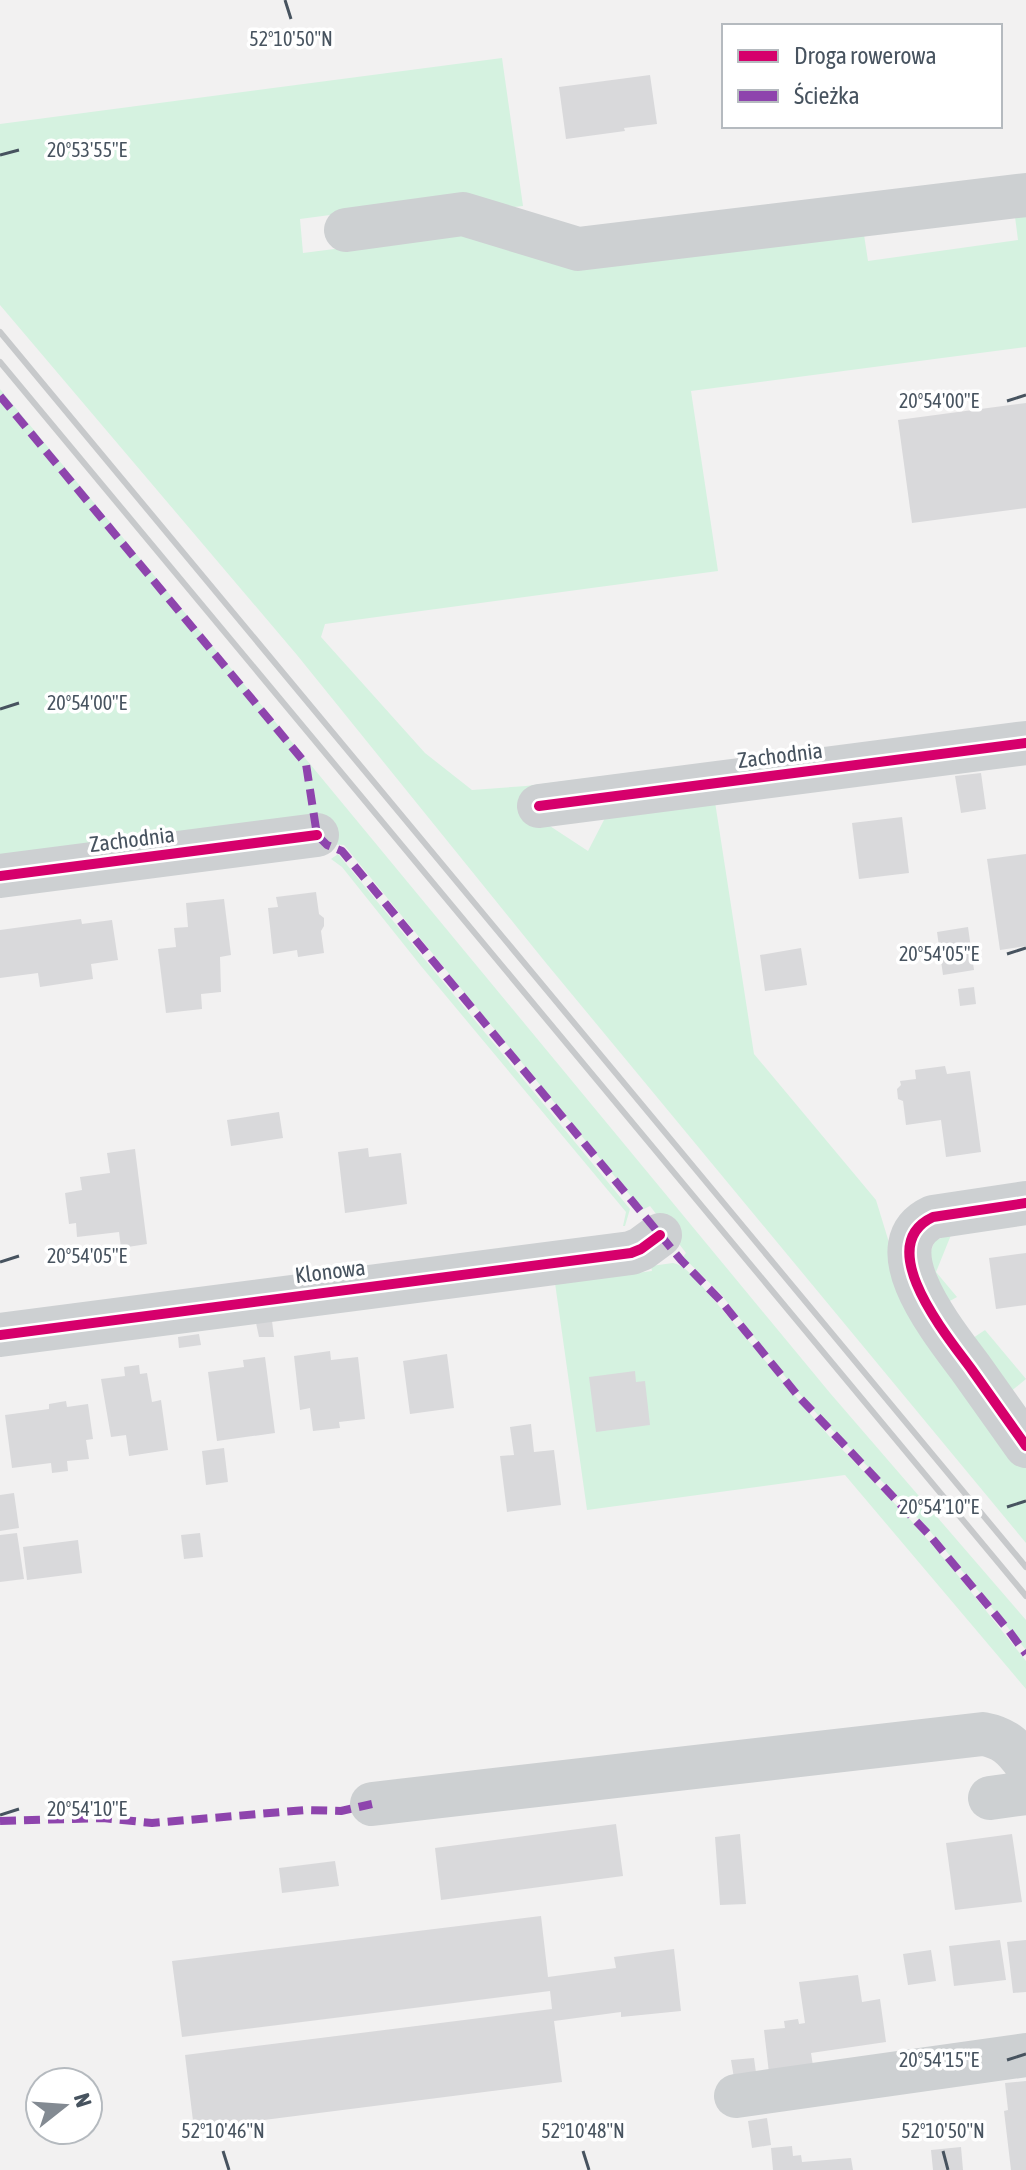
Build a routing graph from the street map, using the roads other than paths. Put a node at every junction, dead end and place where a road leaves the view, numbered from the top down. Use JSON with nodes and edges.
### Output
{"nodes":[{"id":1,"x":1026,"y":195,"type":"edge"},
{"id":2,"x":346,"y":230,"type":"dead end"},
{"id":3,"x":1026,"y":743,"type":"edge"},
{"id":4,"x":539,"y":806,"type":"dead end"},
{"id":5,"x":317,"y":835,"type":"dead end"},
{"id":6,"x":0,"y":876,"type":"edge"},
{"id":7,"x":1026,"y":1203,"type":"edge"},
{"id":8,"x":660,"y":1235,"type":"dead end"},
{"id":9,"x":0,"y":1335,"type":"edge"},
{"id":10,"x":1026,"y":1446,"type":"edge"},
{"id":11,"x":1026,"y":1764,"type":"edge"},
{"id":12,"x":372,"y":1804,"type":"dead end"},
{"id":13,"x":1026,"y":2055,"type":"edge"},
{"id":14,"x":736,"y":2096,"type":"dead end"}],
"edges":[{"from":1,"to":2,"type":"street"},
{"from":3,"to":4,"type":"street","name":"Zachodnia"},
{"from":5,"to":6,"type":"street","name":"Zachodnia"},
{"from":7,"to":10,"type":"street"},
{"from":8,"to":9,"type":"street","name":"Klonowa"},
{"from":11,"to":12,"type":"street"},
{"from":13,"to":14,"type":"street"}]}
